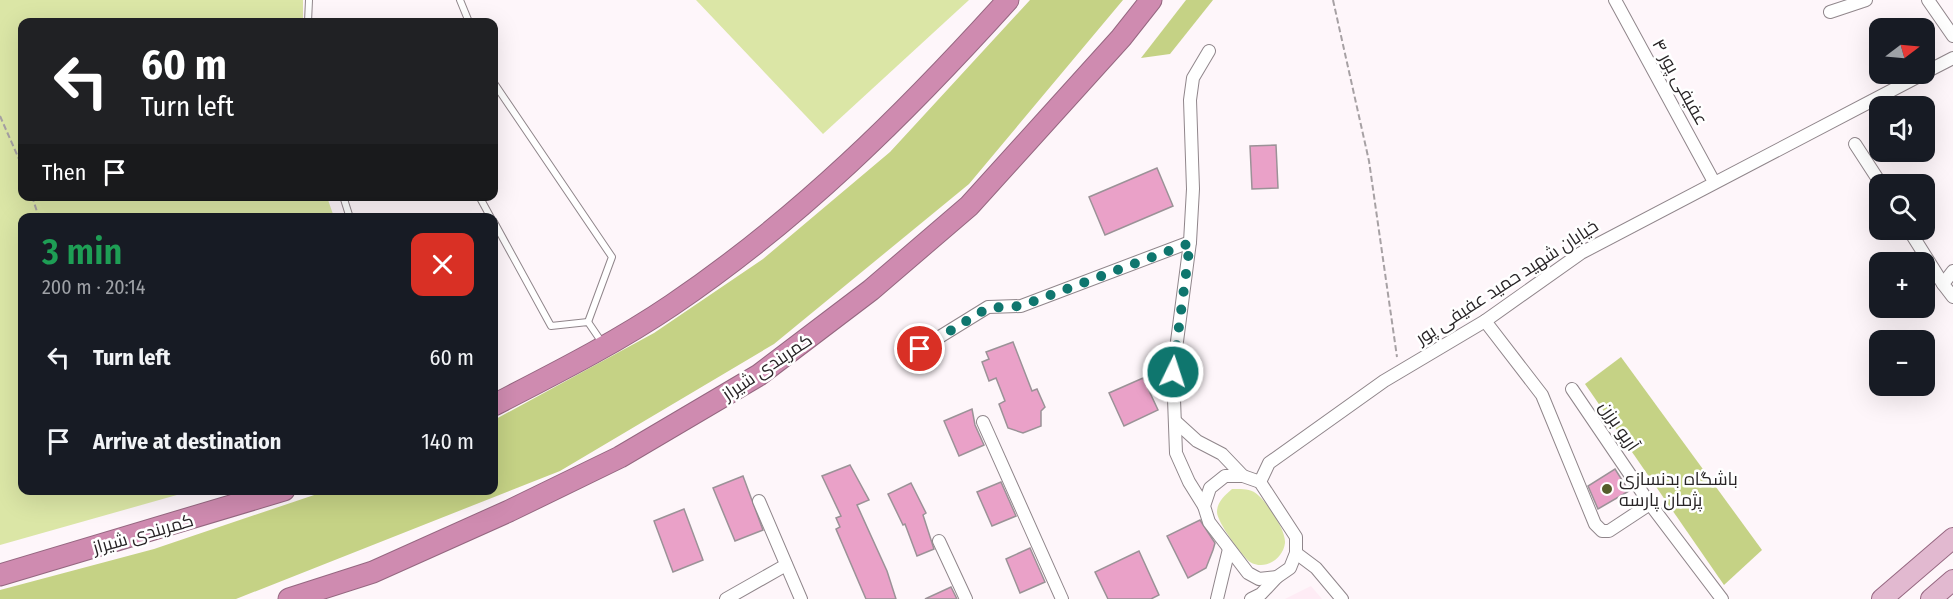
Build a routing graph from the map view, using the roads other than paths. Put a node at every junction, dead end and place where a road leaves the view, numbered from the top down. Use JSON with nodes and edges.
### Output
{"nodes":[{"id":1,"x":309,"y":0,"type":"edge"},
{"id":2,"x":460,"y":0,"type":"edge"},
{"id":3,"x":1008,"y":0,"type":"edge"},
{"id":4,"x":1151,"y":0,"type":"edge"},
{"id":5,"x":1615,"y":0,"type":"edge"},
{"id":6,"x":1866,"y":0,"type":"edge"},
{"id":7,"x":1928,"y":0,"type":"edge"},
{"id":8,"x":1830,"y":12,"type":"dead end"},
{"id":9,"x":308,"y":18,"type":"edge"},
{"id":10,"x":467,"y":18,"type":"edge"},
{"id":11,"x":1953,"y":36,"type":"edge"},
{"id":12,"x":1209,"y":51,"type":"dead end"},
{"id":13,"x":1953,"y":58,"type":"edge"},
{"id":14,"x":1935,"y":67,"type":"edge"},
{"id":15,"x":1903,"y":84,"type":"edge"},
{"id":16,"x":498,"y":89,"type":"edge"},
{"id":17,"x":1855,"y":144,"type":"dead end"},
{"id":18,"x":1874,"y":174,"type":"edge"},
{"id":19,"x":1714,"y":182,"type":"junction"},
{"id":20,"x":498,"y":229,"type":"edge"},
{"id":21,"x":1915,"y":240,"type":"edge"},
{"id":22,"x":1190,"y":243,"type":"junction"},
{"id":23,"x":1953,"y":271,"type":"edge"},
{"id":24,"x":1943,"y":284,"type":"junction"},
{"id":25,"x":1953,"y":297,"type":"edge"},
{"id":26,"x":1485,"y":321,"type":"junction"},
{"id":27,"x":588,"y":322,"type":"junction"},
{"id":28,"x":604,"y":346,"type":"junction"},
{"id":29,"x":920,"y":349,"type":"dead end"},
{"id":30,"x":1572,"y":389,"type":"dead end"},
{"id":31,"x":498,"y":403,"type":"edge"},
{"id":32,"x":1175,"y":421,"type":"junction"},
{"id":33,"x":983,"y":422,"type":"dead end"},
{"id":34,"x":1243,"y":476,"type":"junction"},
{"id":35,"x":1260,"y":482,"type":"junction"},
{"id":36,"x":267,"y":495,"type":"edge"},
{"id":37,"x":759,"y":501,"type":"dead end"},
{"id":38,"x":1650,"y":504,"type":"junction"},
{"id":39,"x":1204,"y":506,"type":"junction"},
{"id":40,"x":1953,"y":538,"type":"edge"},
{"id":41,"x":939,"y":541,"type":"dead end"},
{"id":42,"x":1229,"y":549,"type":"junction"},
{"id":43,"x":1296,"y":553,"type":"junction"},
{"id":44,"x":786,"y":565,"type":"junction"},
{"id":45,"x":0,"y":575,"type":"edge"},
{"id":46,"x":1277,"y":577,"type":"junction"},
{"id":47,"x":1953,"y":579,"type":"edge"},
{"id":48,"x":289,"y":599,"type":"edge"},
{"id":49,"x":726,"y":599,"type":"edge"},
{"id":50,"x":801,"y":599,"type":"edge"},
{"id":51,"x":966,"y":599,"type":"edge"},
{"id":52,"x":1062,"y":599,"type":"edge"},
{"id":53,"x":1217,"y":599,"type":"edge"},
{"id":54,"x":1251,"y":599,"type":"edge"},
{"id":55,"x":1342,"y":599,"type":"edge"},
{"id":56,"x":1722,"y":599,"type":"edge"},
{"id":57,"x":1882,"y":599,"type":"edge"},
{"id":58,"x":1931,"y":599,"type":"edge"}],
"edges":[{"from":1,"to":9,"type":"lane"},
{"from":2,"to":10,"type":"lane"},
{"from":3,"to":28,"type":"highway"},
{"from":4,"to":48,"type":"highway","name":"کمربندی شیراز"},
{"from":5,"to":19,"type":"street","name":"عفیفی پور ۴"},
{"from":6,"to":8,"type":"street"},
{"from":7,"to":11,"type":"street"},
{"from":12,"to":22,"type":"street"},
{"from":13,"to":14,"type":"street","name":"خیابان شهید حمید عفیفی پور"},
{"from":15,"to":19,"type":"street","name":"خیابان شهید حمید عفیفی پور"},
{"from":16,"to":27,"type":"lane"},
{"from":17,"to":18,"type":"street"},
{"from":19,"to":26,"type":"street","name":"خیابان شهید حمید عفیفی پور"},
{"from":20,"to":27,"type":"lane"},
{"from":21,"to":24,"type":"street"},
{"from":22,"to":29,"type":"street"},
{"from":22,"to":32,"type":"street"},
{"from":23,"to":24,"type":"street"},
{"from":24,"to":25,"type":"street"},
{"from":26,"to":35,"type":"street","name":"خیابان شهید حمید عفیفی پور"},
{"from":26,"to":38,"type":"street"},
{"from":27,"to":28,"type":"lane"},
{"from":28,"to":31,"type":"highway"},
{"from":30,"to":38,"type":"street","name":"آریو برزن"},
{"from":32,"to":34,"type":"street"},
{"from":32,"to":39,"type":"street"},
{"from":33,"to":52,"type":"street"},
{"from":34,"to":35,"type":"street"},
{"from":34,"to":39,"type":"street"},
{"from":35,"to":43,"type":"street"},
{"from":36,"to":45,"type":"highway","name":"کمربندی شیراز"},
{"from":37,"to":44,"type":"street"},
{"from":38,"to":56,"type":"street","name":"آریو برزن"},
{"from":39,"to":42,"type":"street"},
{"from":40,"to":57,"type":"main road"},
{"from":41,"to":51,"type":"street"},
{"from":42,"to":46,"type":"street"},
{"from":42,"to":53,"type":"street"},
{"from":43,"to":46,"type":"street"},
{"from":43,"to":55,"type":"street"},
{"from":44,"to":49,"type":"street"},
{"from":44,"to":50,"type":"street"},
{"from":46,"to":54,"type":"street"},
{"from":47,"to":58,"type":"main road"}]}
